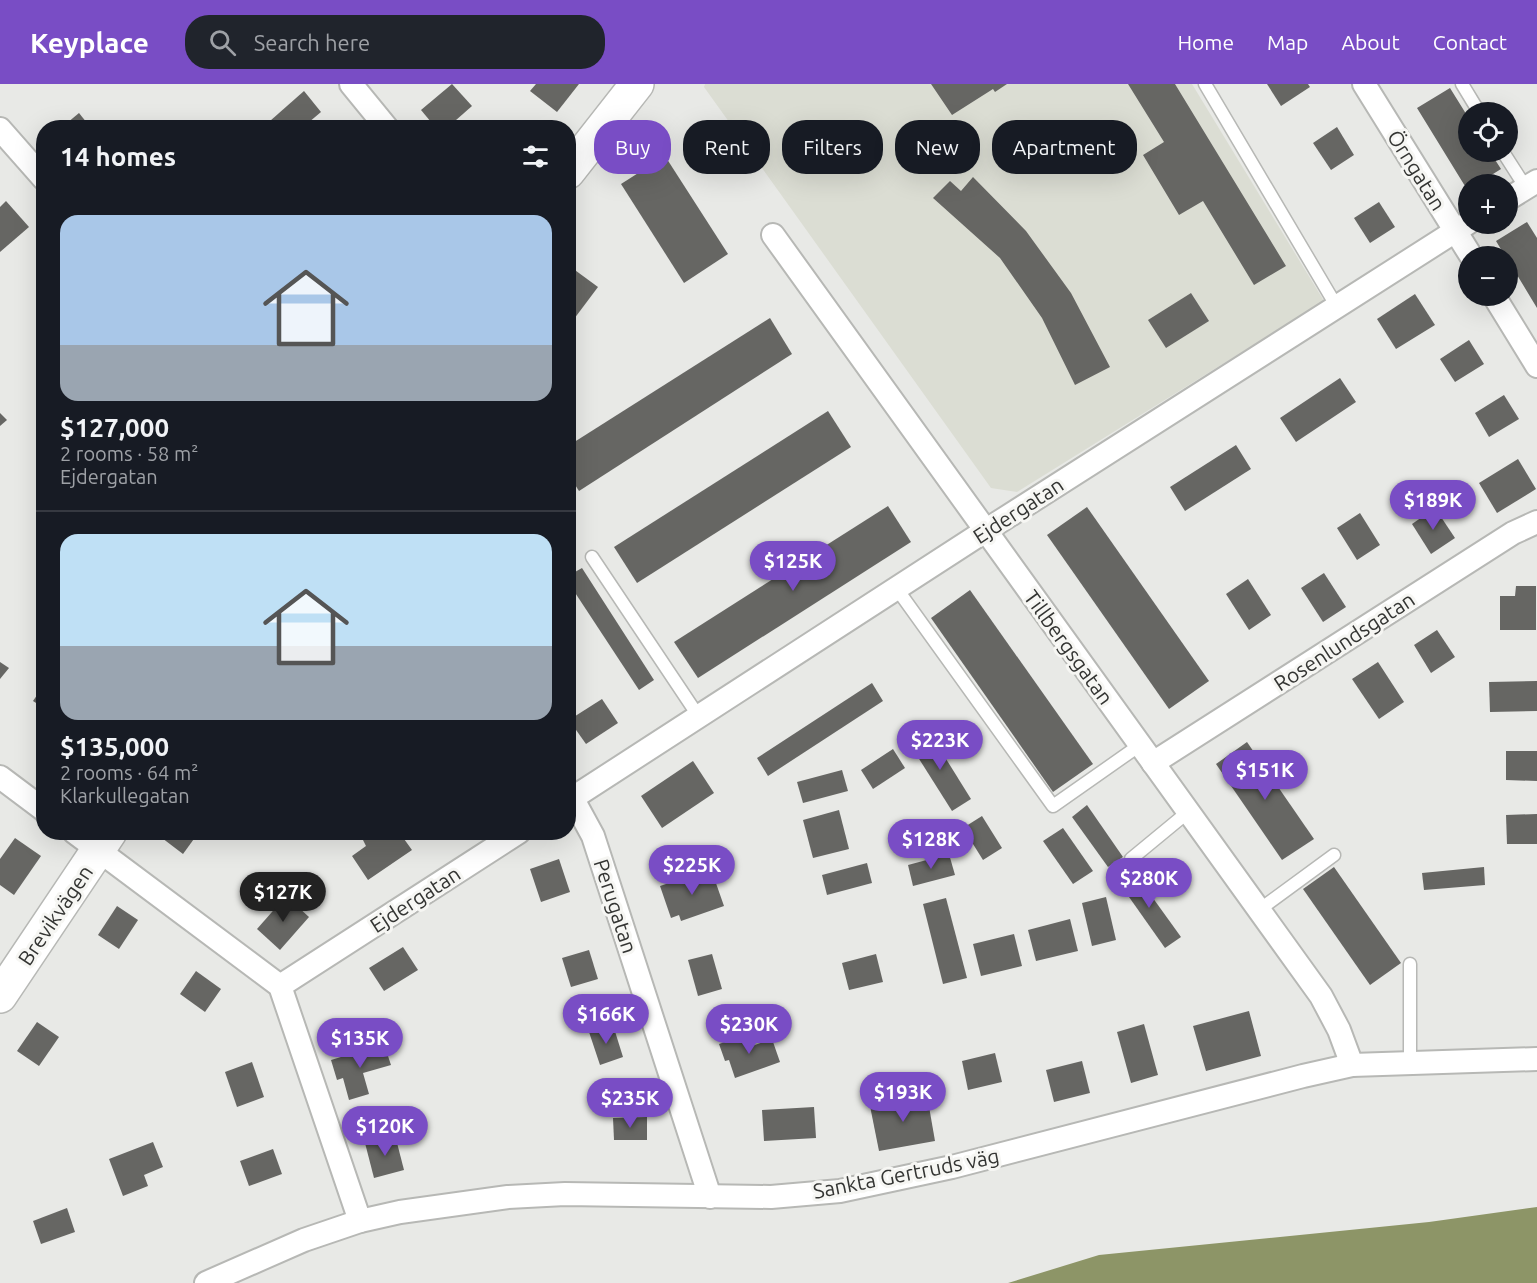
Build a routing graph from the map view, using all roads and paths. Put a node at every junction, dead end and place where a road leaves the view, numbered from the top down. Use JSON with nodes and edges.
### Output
{"nodes":[{"id":1,"x":351,"y":84,"type":"edge"},
{"id":2,"x":637,"y":84,"type":"edge"},
{"id":3,"x":1205,"y":84,"type":"edge"},
{"id":4,"x":1461,"y":84,"type":"edge"},
{"id":5,"x":1367,"y":85,"type":"edge"},
{"id":6,"x":1473,"y":102,"type":"edge"},
{"id":7,"x":380,"y":120,"type":"edge"},
{"id":8,"x":0,"y":129,"type":"edge"},
{"id":9,"x":576,"y":162,"type":"edge"},
{"id":10,"x":1509,"y":162,"type":"edge"},
{"id":11,"x":36,"y":170,"type":"edge"},
{"id":12,"x":1524,"y":189,"type":"edge"},
{"id":13,"x":1458,"y":221,"type":"edge"},
{"id":14,"x":1458,"y":230,"type":"edge"},
{"id":15,"x":773,"y":235,"type":"dead end"},
{"id":16,"x":1500,"y":306,"type":"edge"},
{"id":17,"x":1337,"y":307,"type":"junction"},
{"id":18,"x":1537,"y":366,"type":"edge"},
{"id":19,"x":1537,"y":522,"type":"edge"},
{"id":20,"x":985,"y":531,"type":"junction"},
{"id":21,"x":592,"y":557,"type":"dead end"},
{"id":22,"x":897,"y":588,"type":"junction"},
{"id":23,"x":699,"y":717,"type":"junction"},
{"id":24,"x":1146,"y":754,"type":"junction"},
{"id":25,"x":0,"y":777,"type":"edge"},
{"id":26,"x":576,"y":792,"type":"edge"},
{"id":27,"x":36,"y":804,"type":"edge"},
{"id":28,"x":576,"y":806,"type":"edge"},
{"id":29,"x":1188,"y":812,"type":"junction"},
{"id":30,"x":93,"y":840,"type":"edge"},
{"id":31,"x":95,"y":840,"type":"edge"},
{"id":32,"x":507,"y":840,"type":"edge"},
{"id":33,"x":1334,"y":855,"type":"dead end"},
{"id":34,"x":1131,"y":859,"type":"dead end"},
{"id":35,"x":1259,"y":910,"type":"junction"},
{"id":36,"x":1410,"y":963,"type":"dead end"},
{"id":37,"x":280,"y":986,"type":"junction"},
{"id":38,"x":0,"y":996,"type":"edge"},
{"id":39,"x":1537,"y":1059,"type":"edge"},
{"id":40,"x":1410,"y":1064,"type":"junction"},
{"id":41,"x":1352,"y":1065,"type":"junction"},
{"id":42,"x":710,"y":1197,"type":"junction"},
{"id":43,"x":360,"y":1221,"type":"junction"},
{"id":44,"x":206,"y":1283,"type":"edge"}],
"edges":[{"from":1,"to":7,"type":"street"},
{"from":2,"to":9,"type":"street"},
{"from":3,"to":17,"type":"lane"},
{"from":4,"to":6,"type":"lane"},
{"from":5,"to":13,"type":"street","name":"Örngatan"},
{"from":8,"to":11,"type":"street"},
{"from":10,"to":12,"type":"lane"},
{"from":14,"to":17,"type":"street","name":"Ejdergatan"},
{"from":15,"to":20,"type":"street","name":"Tillbergsgatan"},
{"from":16,"to":18,"type":"street"},
{"from":17,"to":20,"type":"street","name":"Ejdergatan"},
{"from":19,"to":24,"type":"street","name":"Rosenlundsgatan"},
{"from":20,"to":22,"type":"street","name":"Ejdergatan"},
{"from":20,"to":24,"type":"street","name":"Tillbergsgatan"},
{"from":21,"to":23,"type":"lane"},
{"from":22,"to":23,"type":"street","name":"Ejdergatan"},
{"from":22,"to":24,"type":"lane"},
{"from":23,"to":26,"type":"street","name":"Ejdergatan"},
{"from":24,"to":29,"type":"street","name":"Tillbergsgatan"},
{"from":25,"to":27,"type":"street"},
{"from":28,"to":42,"type":"street","name":"Perugatan"},
{"from":29,"to":34,"type":"lane"},
{"from":29,"to":35,"type":"street","name":"Tillbergsgatan"},
{"from":30,"to":38,"type":"street","name":"Brevikvägen"},
{"from":31,"to":37,"type":"street"},
{"from":32,"to":37,"type":"street","name":"Ejdergatan"},
{"from":33,"to":35,"type":"lane"},
{"from":35,"to":41,"type":"street","name":"Tillbergsgatan"},
{"from":36,"to":40,"type":"lane"},
{"from":37,"to":43,"type":"street"},
{"from":39,"to":40,"type":"street","name":"Sankta Gertruds väg"},
{"from":40,"to":41,"type":"street","name":"Sankta Gertruds väg"},
{"from":41,"to":42,"type":"street","name":"Sankta Gertruds väg"},
{"from":42,"to":43,"type":"street","name":"Sankta Gertruds väg"},
{"from":43,"to":44,"type":"street","name":"Sankta Gertruds väg"}]}
